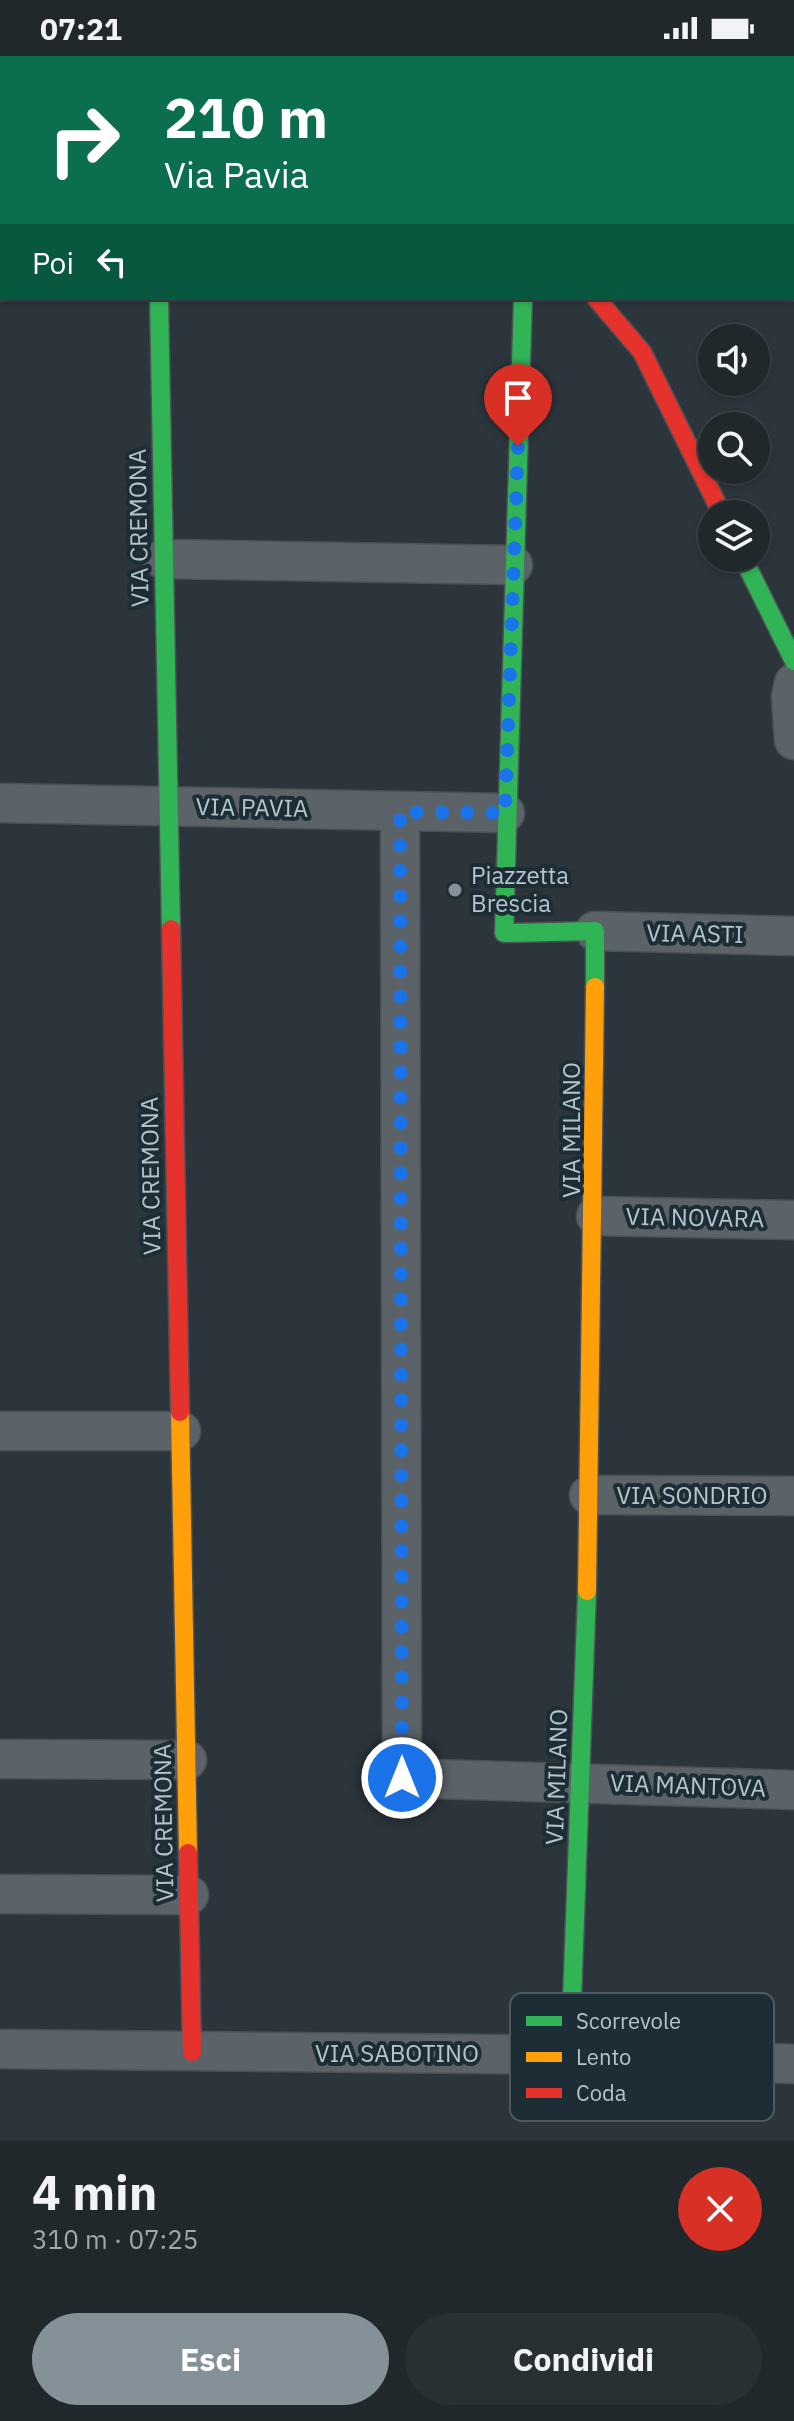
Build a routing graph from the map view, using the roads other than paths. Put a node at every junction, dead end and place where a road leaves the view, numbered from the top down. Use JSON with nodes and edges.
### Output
{"nodes":[{"id":1,"x":159,"y":300,"type":"edge"},
{"id":2,"x":523,"y":300,"type":"edge"},
{"id":3,"x":598,"y":300,"type":"edge"},
{"id":4,"x":715,"y":500,"type":"edge"},
{"id":5,"x":163,"y":559,"type":"junction"},
{"id":6,"x":513,"y":565,"type":"junction"},
{"id":7,"x":750,"y":572,"type":"edge"},
{"id":8,"x":794,"y":661,"type":"edge"},
{"id":9,"x":794,"y":683,"type":"edge"},
{"id":10,"x":794,"y":740,"type":"edge"},
{"id":11,"x":0,"y":803,"type":"edge"},
{"id":12,"x":167,"y":807,"type":"junction"},
{"id":13,"x":400,"y":812,"type":"junction"},
{"id":14,"x":505,"y":813,"type":"junction"},
{"id":15,"x":595,"y":931,"type":"junction"},
{"id":16,"x":794,"y":936,"type":"edge"},
{"id":17,"x":596,"y":1216,"type":"junction"},
{"id":18,"x":794,"y":1220,"type":"edge"},
{"id":19,"x":0,"y":1431,"type":"edge"},
{"id":20,"x":181,"y":1431,"type":"junction"},
{"id":21,"x":589,"y":1495,"type":"junction"},
{"id":22,"x":794,"y":1496,"type":"edge"},
{"id":23,"x":0,"y":1759,"type":"edge"},
{"id":24,"x":187,"y":1760,"type":"junction"},
{"id":25,"x":582,"y":1783,"type":"junction"},
{"id":26,"x":794,"y":1790,"type":"edge"},
{"id":27,"x":0,"y":1894,"type":"edge"},
{"id":28,"x":189,"y":1895,"type":"junction"},
{"id":29,"x":573,"y":1993,"type":"edge"},
{"id":30,"x":0,"y":2049,"type":"edge"},
{"id":31,"x":192,"y":2052,"type":"junction"},
{"id":32,"x":510,"y":2055,"type":"edge"},
{"id":33,"x":774,"y":2063,"type":"edge"},
{"id":34,"x":794,"y":2064,"type":"edge"}],
"edges":[{"from":1,"to":5,"type":"street","name":"VIA CREMONA"},
{"from":2,"to":6,"type":"street"},
{"from":3,"to":4,"type":"street"},
{"from":5,"to":6,"type":"street"},
{"from":5,"to":12,"type":"street","name":"VIA CREMONA"},
{"from":6,"to":14,"type":"street"},
{"from":7,"to":8,"type":"street"},
{"from":9,"to":10,"type":"street"},
{"from":11,"to":12,"type":"street","name":"VIA PAVIA"},
{"from":12,"to":13,"type":"street","name":"VIA PAVIA"},
{"from":12,"to":20,"type":"street","name":"VIA CREMONA"},
{"from":13,"to":14,"type":"street","name":"VIA PAVIA"},
{"from":13,"to":25,"type":"street","name":"VIA MANTOVA"},
{"from":14,"to":15,"type":"street"},
{"from":15,"to":16,"type":"street","name":"VIA ASTI"},
{"from":15,"to":17,"type":"street","name":"VIA MILANO"},
{"from":17,"to":18,"type":"street","name":"VIA NOVARA"},
{"from":17,"to":21,"type":"street","name":"VIA MILANO"},
{"from":19,"to":20,"type":"street"},
{"from":20,"to":24,"type":"street","name":"VIA CREMONA"},
{"from":21,"to":22,"type":"street","name":"VIA SONDRIO"},
{"from":21,"to":25,"type":"street","name":"VIA MILANO"},
{"from":23,"to":24,"type":"street"},
{"from":24,"to":28,"type":"street","name":"VIA CREMONA"},
{"from":25,"to":26,"type":"street","name":"VIA MANTOVA"},
{"from":25,"to":29,"type":"street","name":"VIA MILANO"},
{"from":27,"to":28,"type":"street"},
{"from":28,"to":31,"type":"street","name":"VIA CREMONA"},
{"from":30,"to":31,"type":"street","name":"VIA SABOTINO"},
{"from":31,"to":32,"type":"street","name":"VIA SABOTINO"},
{"from":33,"to":34,"type":"street","name":"VIA SABOTINO"}]}
